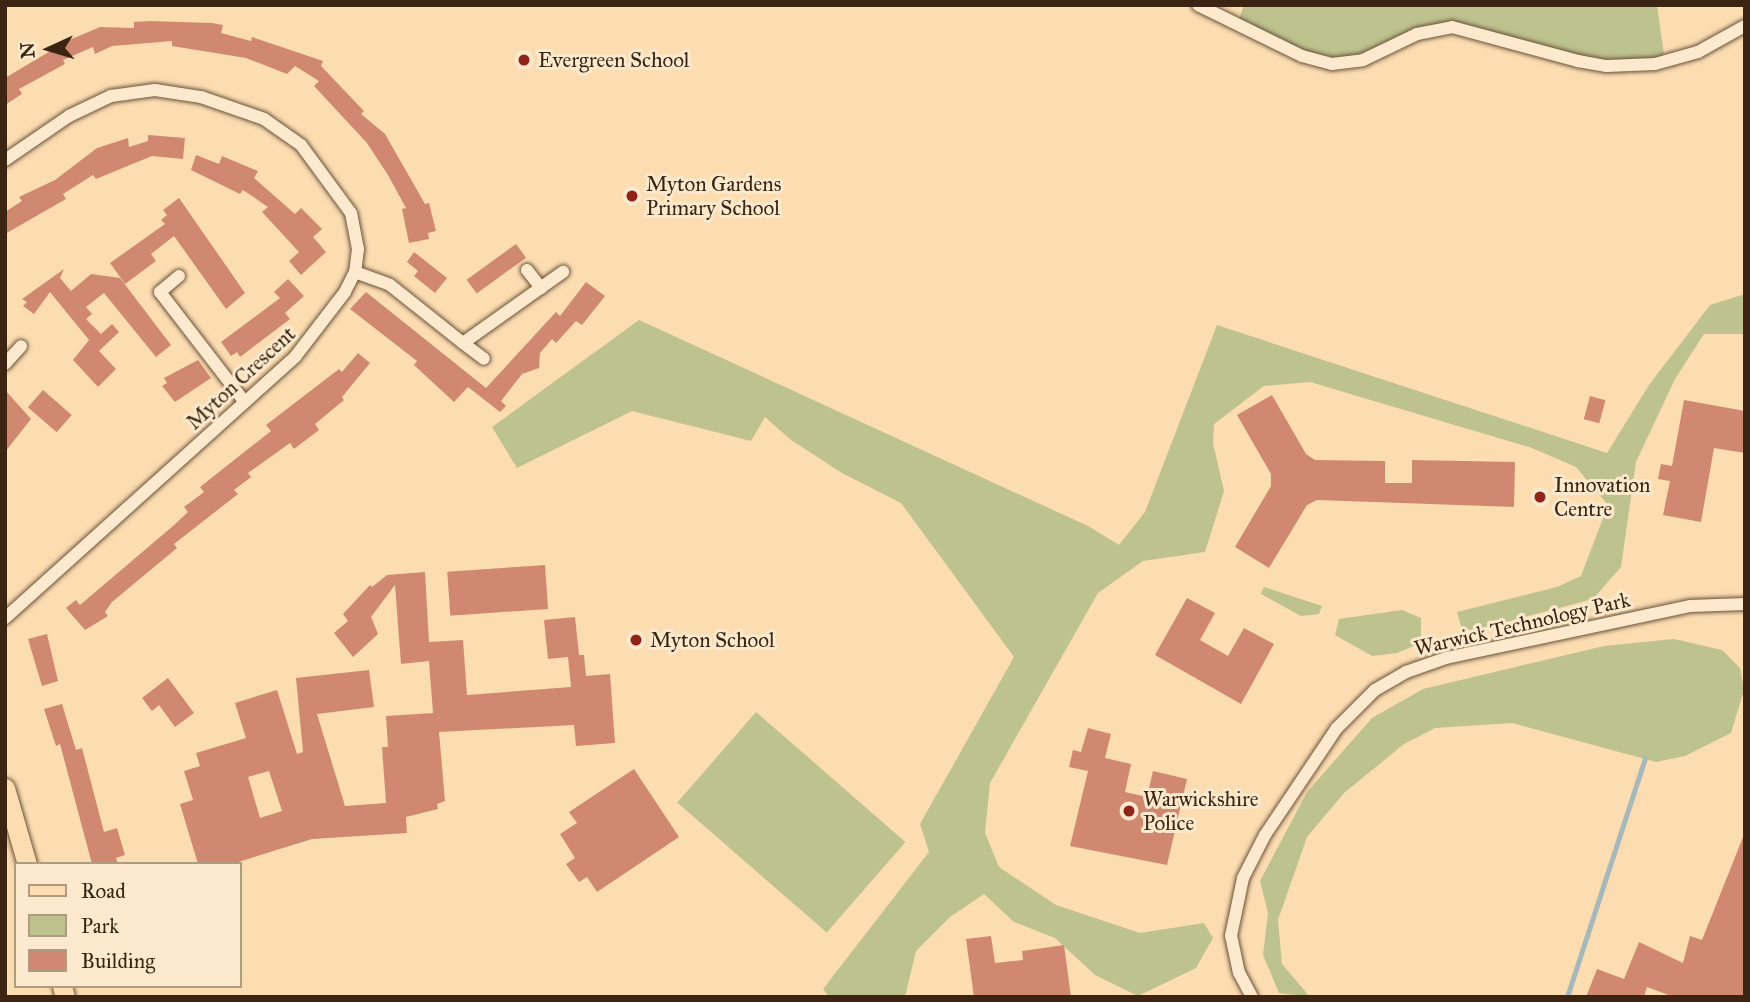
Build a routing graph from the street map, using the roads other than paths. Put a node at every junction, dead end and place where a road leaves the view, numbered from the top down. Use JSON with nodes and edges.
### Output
{"nodes":[{"id":1,"x":1198,"y":5,"type":"edge"},
{"id":2,"x":1745,"y":26,"type":"edge"},
{"id":3,"x":5,"y":160,"type":"edge"},
{"id":4,"x":527,"y":270,"type":"dead end"},
{"id":5,"x":563,"y":271,"type":"dead end"},
{"id":6,"x":355,"y":272,"type":"junction"},
{"id":7,"x":179,"y":276,"type":"dead end"},
{"id":8,"x":541,"y":288,"type":"junction"},
{"id":9,"x":463,"y":343,"type":"junction"},
{"id":10,"x":20,"y":346,"type":"dead end"},
{"id":11,"x":484,"y":359,"type":"dead end"},
{"id":12,"x":5,"y":364,"type":"edge"},
{"id":13,"x":244,"y":401,"type":"junction"},
{"id":14,"x":1745,"y":604,"type":"edge"},
{"id":15,"x":5,"y":618,"type":"edge"},
{"id":16,"x":5,"y":788,"type":"edge"},
{"id":17,"x":26,"y":862,"type":"edge"},
{"id":18,"x":1252,"y":997,"type":"edge"}],
"edges":[{"from":1,"to":2,"type":"street"},
{"from":3,"to":6,"type":"street","name":"Myton Crescent"},
{"from":4,"to":8,"type":"street"},
{"from":5,"to":8,"type":"street"},
{"from":6,"to":9,"type":"street"},
{"from":6,"to":13,"type":"street","name":"Myton Crescent"},
{"from":7,"to":13,"type":"street"},
{"from":8,"to":9,"type":"street"},
{"from":9,"to":11,"type":"street"},
{"from":10,"to":12,"type":"street"},
{"from":13,"to":15,"type":"street","name":"Myton Crescent"},
{"from":14,"to":18,"type":"street","name":"Warwick Technology Park"},
{"from":16,"to":17,"type":"main road"}]}
